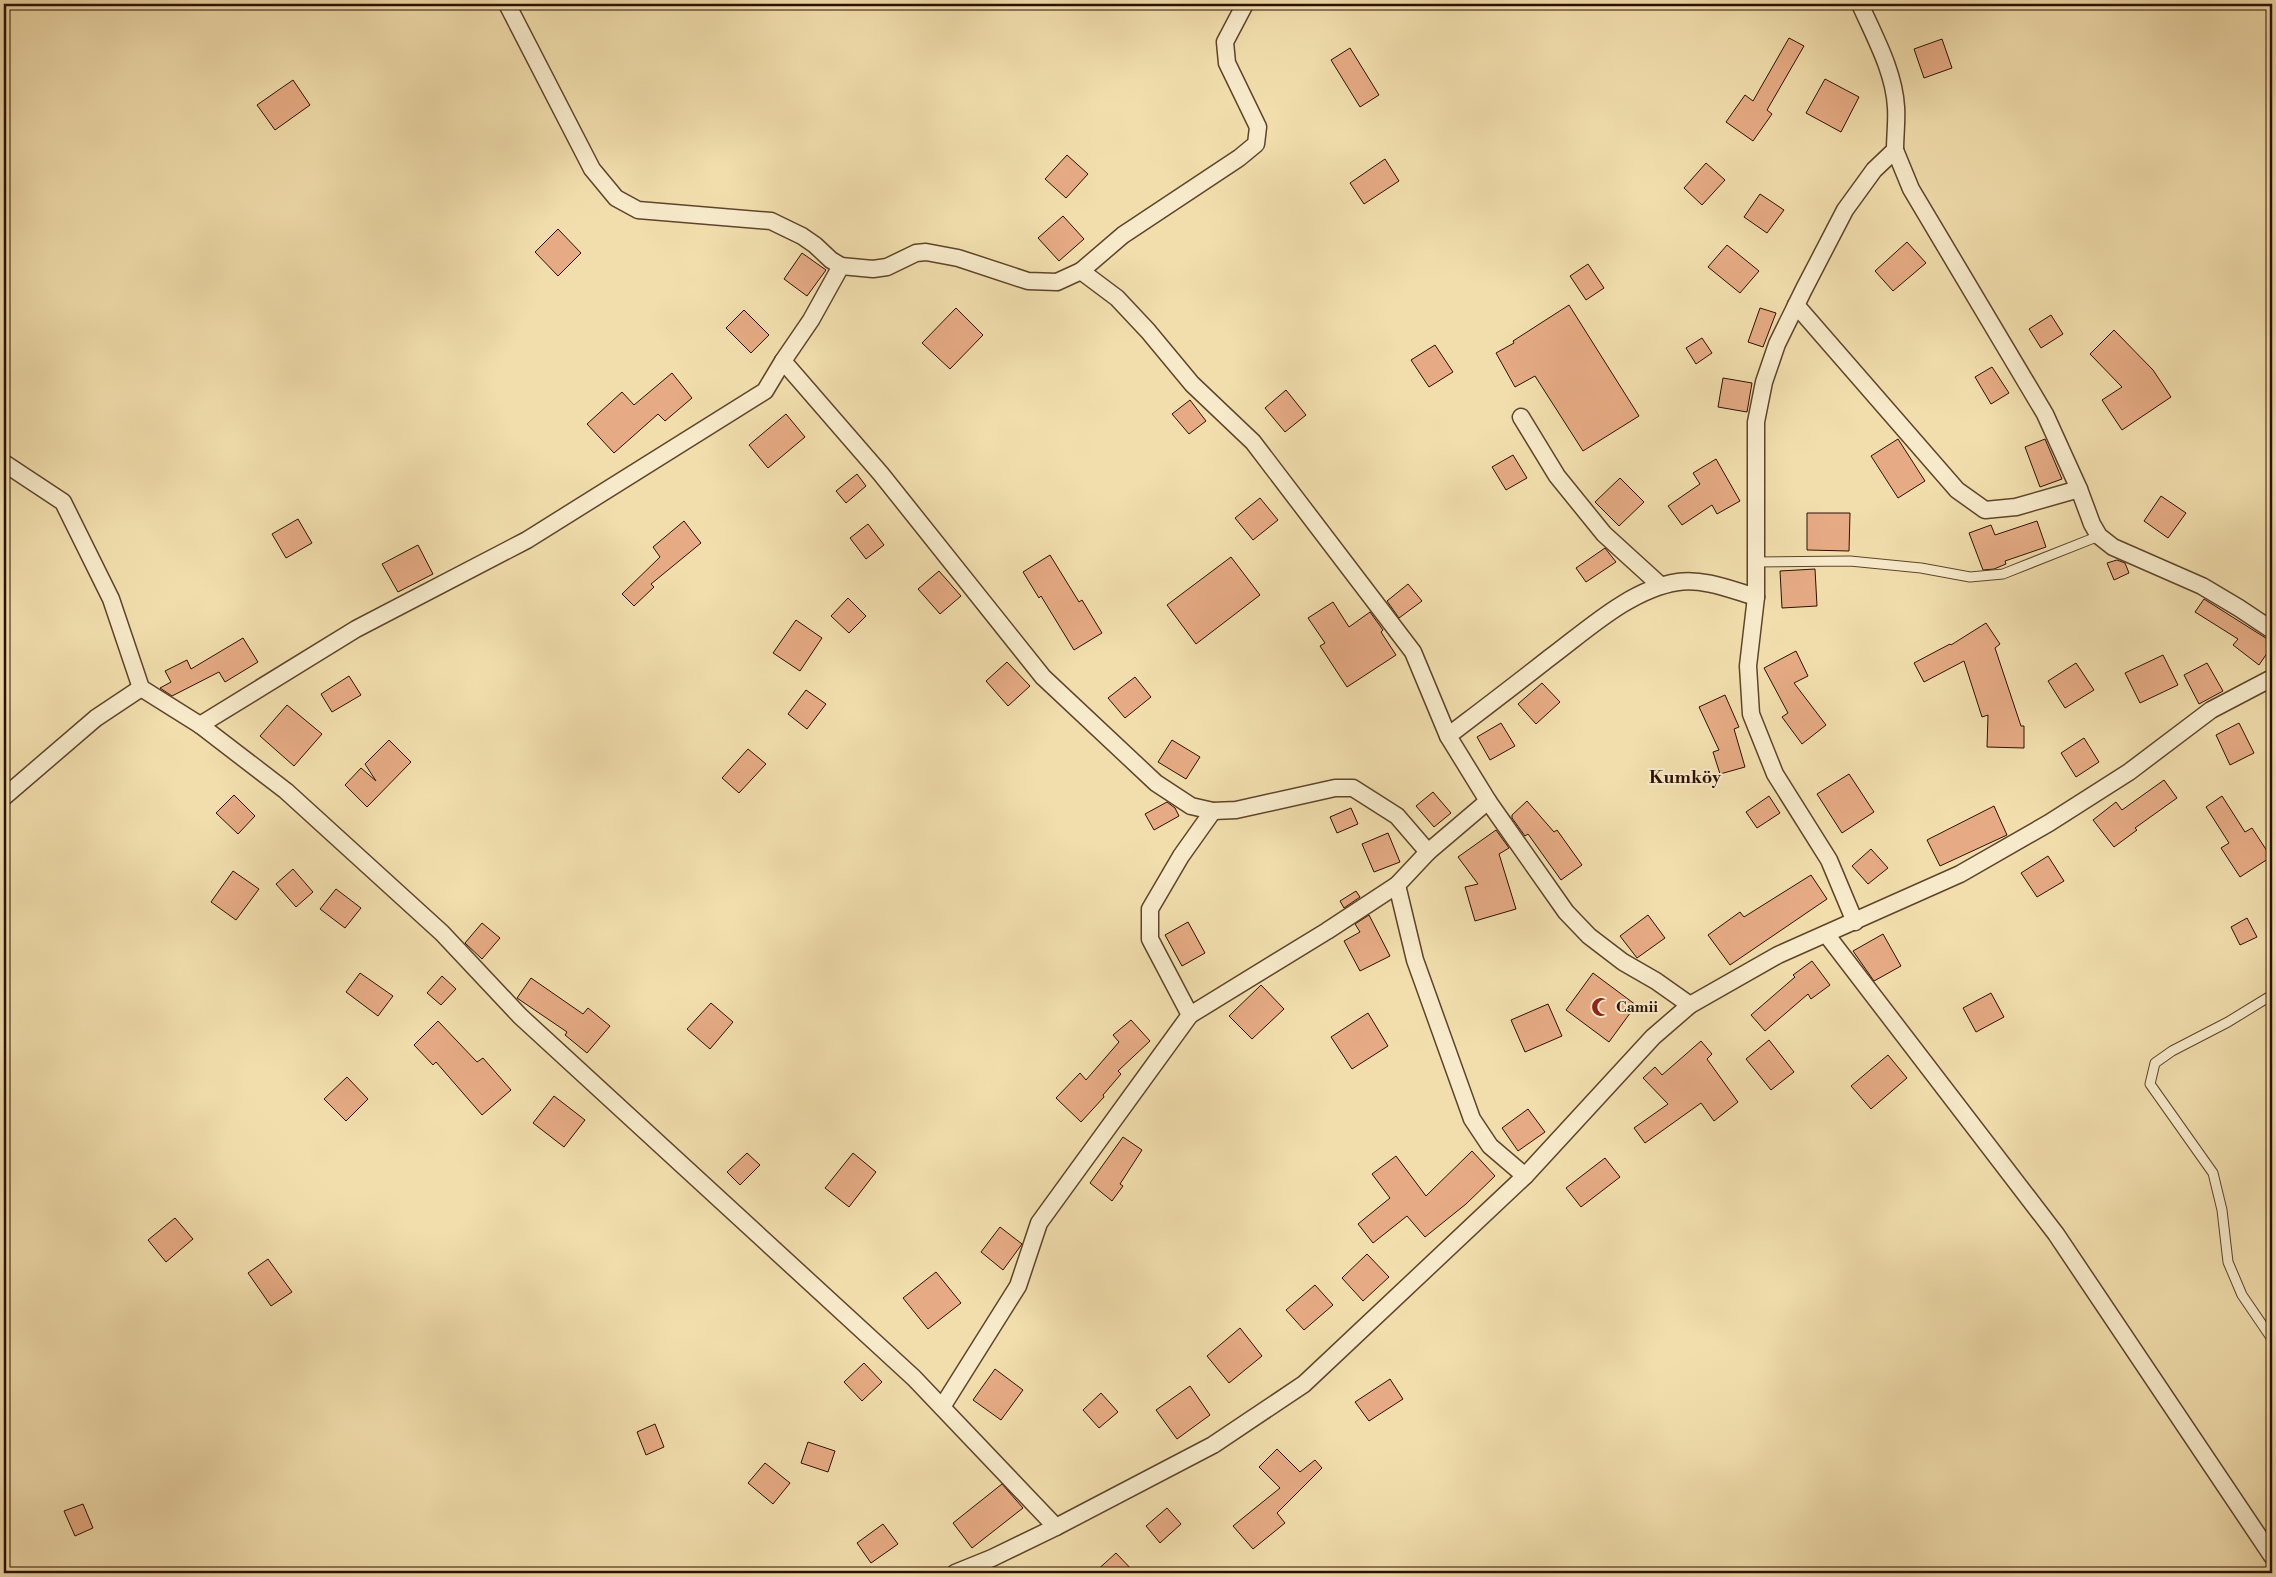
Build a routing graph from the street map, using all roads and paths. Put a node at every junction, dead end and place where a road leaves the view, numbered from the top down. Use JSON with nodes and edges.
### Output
{"nodes":[{"id":1,"x":507,"y":4,"type":"edge"},
{"id":2,"x":1245,"y":4,"type":"edge"},
{"id":3,"x":1860,"y":4,"type":"edge"},
{"id":4,"x":1895,"y":150,"type":"junction"},
{"id":5,"x":841,"y":266,"type":"junction"},
{"id":6,"x":1081,"y":271,"type":"junction"},
{"id":7,"x":1796,"y":305,"type":"junction"},
{"id":8,"x":783,"y":361,"type":"junction"},
{"id":9,"x":1521,"y":417,"type":"dead end"},
{"id":10,"x":4,"y":463,"type":"edge"},
{"id":11,"x":2079,"y":489,"type":"junction"},
{"id":12,"x":2100,"y":536,"type":"junction"},
{"id":13,"x":1756,"y":562,"type":"junction"},
{"id":14,"x":1660,"y":585,"type":"junction"},
{"id":15,"x":1756,"y":597,"type":"junction"},
{"id":16,"x":2272,"y":630,"type":"edge"},
{"id":17,"x":2272,"y":678,"type":"edge"},
{"id":18,"x":141,"y":688,"type":"junction"},
{"id":19,"x":200,"y":725,"type":"junction"},
{"id":20,"x":1448,"y":736,"type":"junction"},
{"id":21,"x":4,"y":797,"type":"edge"},
{"id":22,"x":1488,"y":801,"type":"junction"},
{"id":23,"x":1212,"y":811,"type":"junction"},
{"id":24,"x":1428,"y":852,"type":"junction"},
{"id":25,"x":1397,"y":885,"type":"junction"},
{"id":26,"x":1855,"y":922,"type":"junction"},
{"id":27,"x":1826,"y":934,"type":"junction"},
{"id":28,"x":2272,"y":995,"type":"edge"},
{"id":29,"x":1690,"y":1005,"type":"junction"},
{"id":30,"x":1190,"y":1015,"type":"junction"},
{"id":31,"x":1525,"y":1176,"type":"junction"},
{"id":32,"x":2272,"y":1339,"type":"edge"},
{"id":33,"x":942,"y":1407,"type":"junction"},
{"id":34,"x":1056,"y":1527,"type":"junction"},
{"id":35,"x":2272,"y":1556,"type":"edge"},
{"id":36,"x":955,"y":1573,"type":"edge"}],
"edges":[{"from":1,"to":5,"type":"street"},
{"from":2,"to":6,"type":"street"},
{"from":3,"to":4,"type":"street"},
{"from":4,"to":7,"type":"street"},
{"from":4,"to":11,"type":"street"},
{"from":5,"to":6,"type":"street"},
{"from":5,"to":8,"type":"street"},
{"from":6,"to":20,"type":"street"},
{"from":7,"to":11,"type":"street"},
{"from":7,"to":13,"type":"street"},
{"from":8,"to":19,"type":"street"},
{"from":8,"to":23,"type":"street"},
{"from":9,"to":14,"type":"street"},
{"from":10,"to":18,"type":"street"},
{"from":11,"to":12,"type":"street"},
{"from":12,"to":13,"type":"lane"},
{"from":12,"to":16,"type":"street"},
{"from":13,"to":15,"type":"street"},
{"from":14,"to":15,"type":"street"},
{"from":14,"to":20,"type":"street"},
{"from":15,"to":26,"type":"street"},
{"from":17,"to":26,"type":"street"},
{"from":18,"to":19,"type":"street"},
{"from":18,"to":21,"type":"street"},
{"from":19,"to":33,"type":"street"},
{"from":20,"to":22,"type":"street"},
{"from":22,"to":24,"type":"street"},
{"from":22,"to":29,"type":"street"},
{"from":23,"to":24,"type":"street"},
{"from":23,"to":30,"type":"street"},
{"from":24,"to":25,"type":"street"},
{"from":25,"to":30,"type":"street"},
{"from":25,"to":31,"type":"street"},
{"from":26,"to":27,"type":"street"},
{"from":27,"to":29,"type":"street"},
{"from":27,"to":35,"type":"street"},
{"from":28,"to":32,"type":"lane"},
{"from":29,"to":31,"type":"street"},
{"from":30,"to":33,"type":"street"},
{"from":31,"to":34,"type":"street"},
{"from":33,"to":34,"type":"street"},
{"from":34,"to":36,"type":"street"}]}
